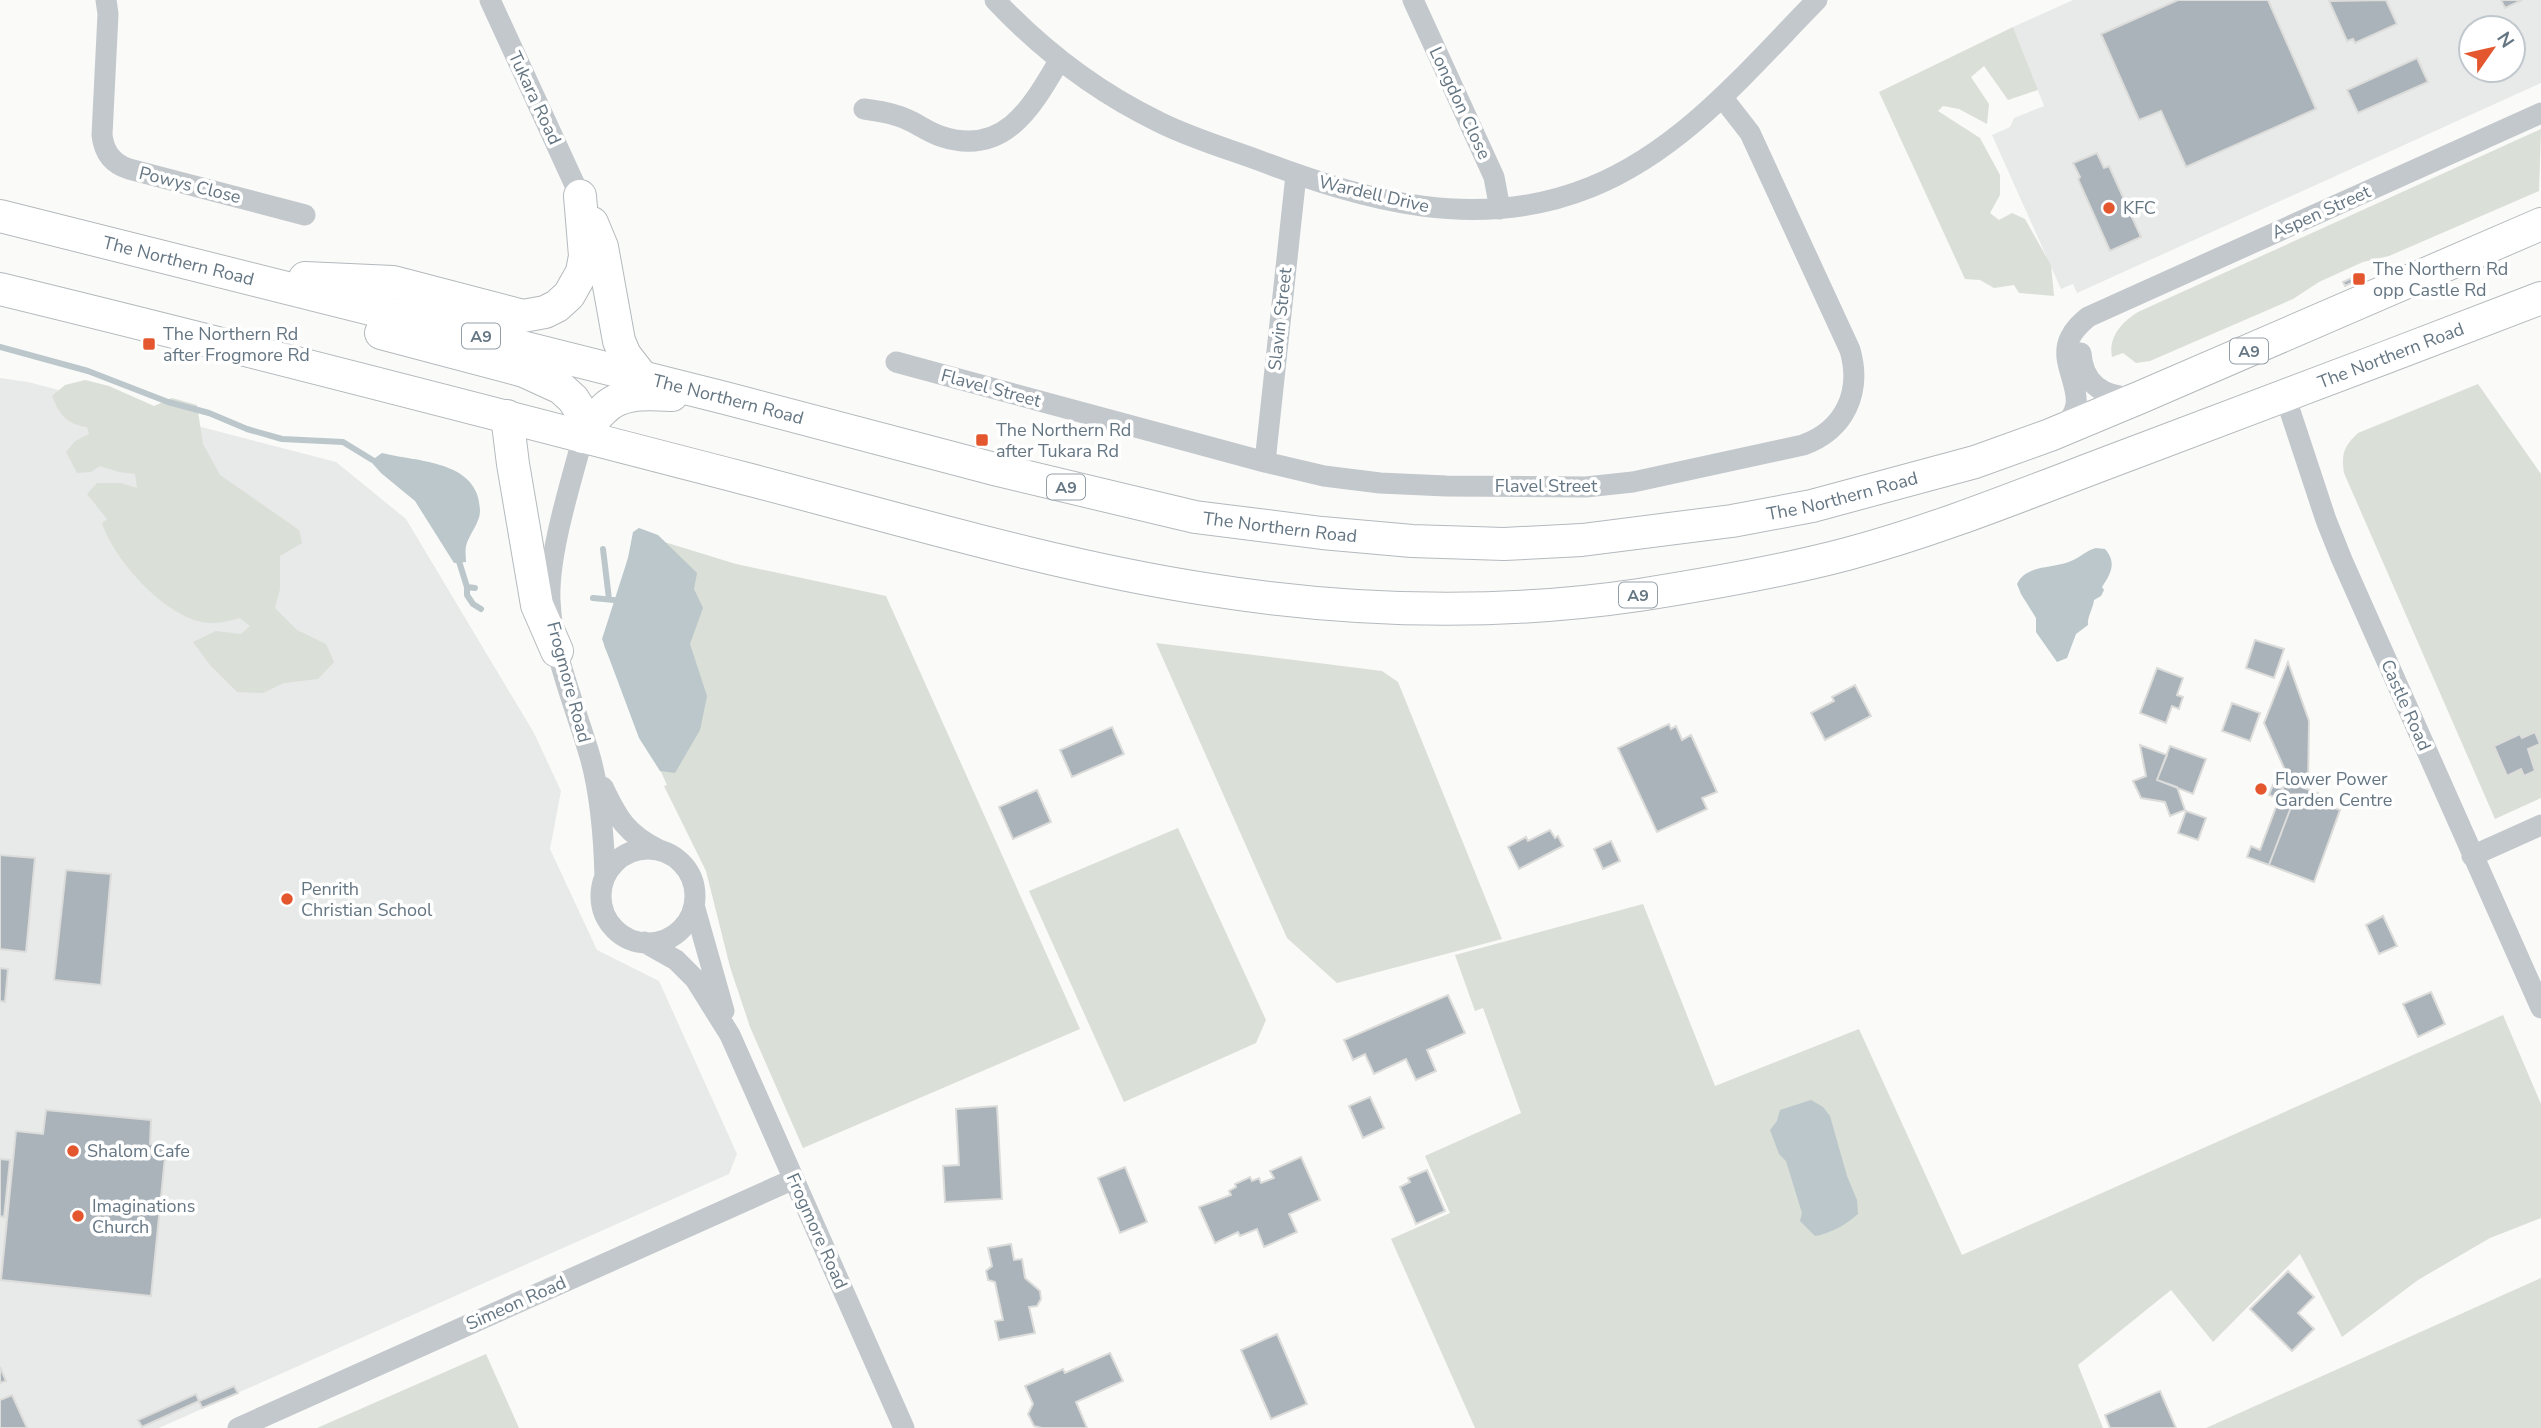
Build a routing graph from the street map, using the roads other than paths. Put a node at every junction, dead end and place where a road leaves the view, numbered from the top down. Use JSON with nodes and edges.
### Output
{"nodes":[{"id":1,"x":106,"y":0,"type":"edge"},
{"id":2,"x":490,"y":0,"type":"edge"},
{"id":3,"x":995,"y":0,"type":"edge"},
{"id":4,"x":1413,"y":0,"type":"edge"},
{"id":5,"x":1804,"y":4,"type":"edge"},
{"id":6,"x":1059,"y":61,"type":"junction"},
{"id":7,"x":1722,"y":96,"type":"junction"},
{"id":8,"x":864,"y":109,"type":"dead end"},
{"id":9,"x":2541,"y":113,"type":"edge"},
{"id":10,"x":1296,"y":175,"type":"junction"},
{"id":11,"x":580,"y":196,"type":"junction"},
{"id":12,"x":1500,"y":209,"type":"junction"},
{"id":13,"x":305,"y":215,"type":"dead end"},
{"id":14,"x":0,"y":216,"type":"edge"},
{"id":15,"x":2541,"y":224,"type":"edge"},
{"id":16,"x":237,"y":275,"type":"junction"},
{"id":17,"x":0,"y":289,"type":"edge"},
{"id":18,"x":2541,"y":298,"type":"edge"},
{"id":19,"x":2101,"y":311,"type":"junction"},
{"id":20,"x":896,"y":362,"type":"dead end"},
{"id":21,"x":642,"y":377,"type":"junction"},
{"id":22,"x":2285,"y":396,"type":"junction"},
{"id":23,"x":2141,"y":397,"type":"junction"},
{"id":24,"x":725,"y":398,"type":"junction"},
{"id":25,"x":507,"y":416,"type":"junction"},
{"id":26,"x":2050,"y":435,"type":"junction"},
{"id":27,"x":583,"y":437,"type":"junction"},
{"id":28,"x":1265,"y":462,"type":"junction"},
{"id":29,"x":557,"y":650,"type":"junction"},
{"id":30,"x":592,"y":763,"type":"junction"},
{"id":31,"x":2541,"y":825,"type":"edge"},
{"id":32,"x":660,"y":850,"type":"junction"},
{"id":33,"x":2472,"y":856,"type":"junction"},
{"id":34,"x":605,"y":877,"type":"junction"},
{"id":35,"x":694,"y":905,"type":"junction"},
{"id":36,"x":644,"y":942,"type":"junction"},
{"id":37,"x":2541,"y":1008,"type":"edge"},
{"id":38,"x":730,"y":1035,"type":"junction"},
{"id":39,"x":794,"y":1179,"type":"junction"},
{"id":40,"x":238,"y":1428,"type":"edge"},
{"id":41,"x":904,"y":1428,"type":"edge"}],
"edges":[{"from":1,"to":13,"type":"street","name":"Powys Close"},
{"from":2,"to":11,"type":"street","name":"Tukara Road"},
{"from":3,"to":6,"type":"street","name":"Wardell Drive"},
{"from":4,"to":12,"type":"street","name":"Longdon Close"},
{"from":5,"to":7,"type":"street","name":"Wardell Drive"},
{"from":6,"to":8,"type":"street"},
{"from":6,"to":10,"type":"street","name":"Wardell Drive"},
{"from":7,"to":12,"type":"street","name":"Wardell Drive"},
{"from":7,"to":28,"type":"street","name":"Flavel Street"},
{"from":9,"to":19,"type":"street","name":"Aspen Street"},
{"from":10,"to":12,"type":"street","name":"Wardell Drive"},
{"from":10,"to":28,"type":"street","name":"Slavin Street"},
{"from":11,"to":16,"type":"highway"},
{"from":11,"to":21,"type":"highway"},
{"from":14,"to":16,"type":"highway","name":"The Northern Road","number":"A9"},
{"from":15,"to":23,"type":"highway","name":"The Northern Road","number":"A9"},
{"from":16,"to":21,"type":"highway","name":"The Northern Road","number":"A9"},
{"from":16,"to":27,"type":"highway"},
{"from":17,"to":25,"type":"highway","name":"The Northern Road","number":"A9"},
{"from":18,"to":22,"type":"highway","name":"The Northern Road","number":"A9"},
{"from":19,"to":23,"type":"street"},
{"from":19,"to":26,"type":"street","name":"Aspen Street"},
{"from":20,"to":28,"type":"street","name":"Flavel Street"},
{"from":21,"to":24,"type":"highway","name":"The Northern Road","number":"A9"},
{"from":22,"to":27,"type":"highway","name":"The Northern Road","number":"A9"},
{"from":22,"to":33,"type":"street","name":"Castle Road"},
{"from":23,"to":26,"type":"highway","name":"The Northern Road","number":"A9"},
{"from":24,"to":26,"type":"highway","name":"The Northern Road","number":"A9"},
{"from":24,"to":27,"type":"highway"},
{"from":25,"to":27,"type":"highway","name":"The Northern Road","number":"A9"},
{"from":25,"to":29,"type":"highway"},
{"from":27,"to":29,"type":"street","name":"Frogmore Road"},
{"from":29,"to":30,"type":"street","name":"Frogmore Road"},
{"from":30,"to":32,"type":"street","name":"Frogmore Road"},
{"from":30,"to":34,"type":"street","name":"Frogmore Road"},
{"from":31,"to":33,"type":"street"},
{"from":32,"to":34,"type":"street"},
{"from":32,"to":35,"type":"street"},
{"from":33,"to":37,"type":"street","name":"Castle Road"},
{"from":34,"to":36,"type":"street"},
{"from":35,"to":36,"type":"street"},
{"from":35,"to":38,"type":"street","name":"Frogmore Road"},
{"from":36,"to":38,"type":"street","name":"Frogmore Road"},
{"from":38,"to":39,"type":"street","name":"Frogmore Road"},
{"from":39,"to":40,"type":"street","name":"Simeon Road"},
{"from":39,"to":41,"type":"street","name":"Frogmore Road"}]}
